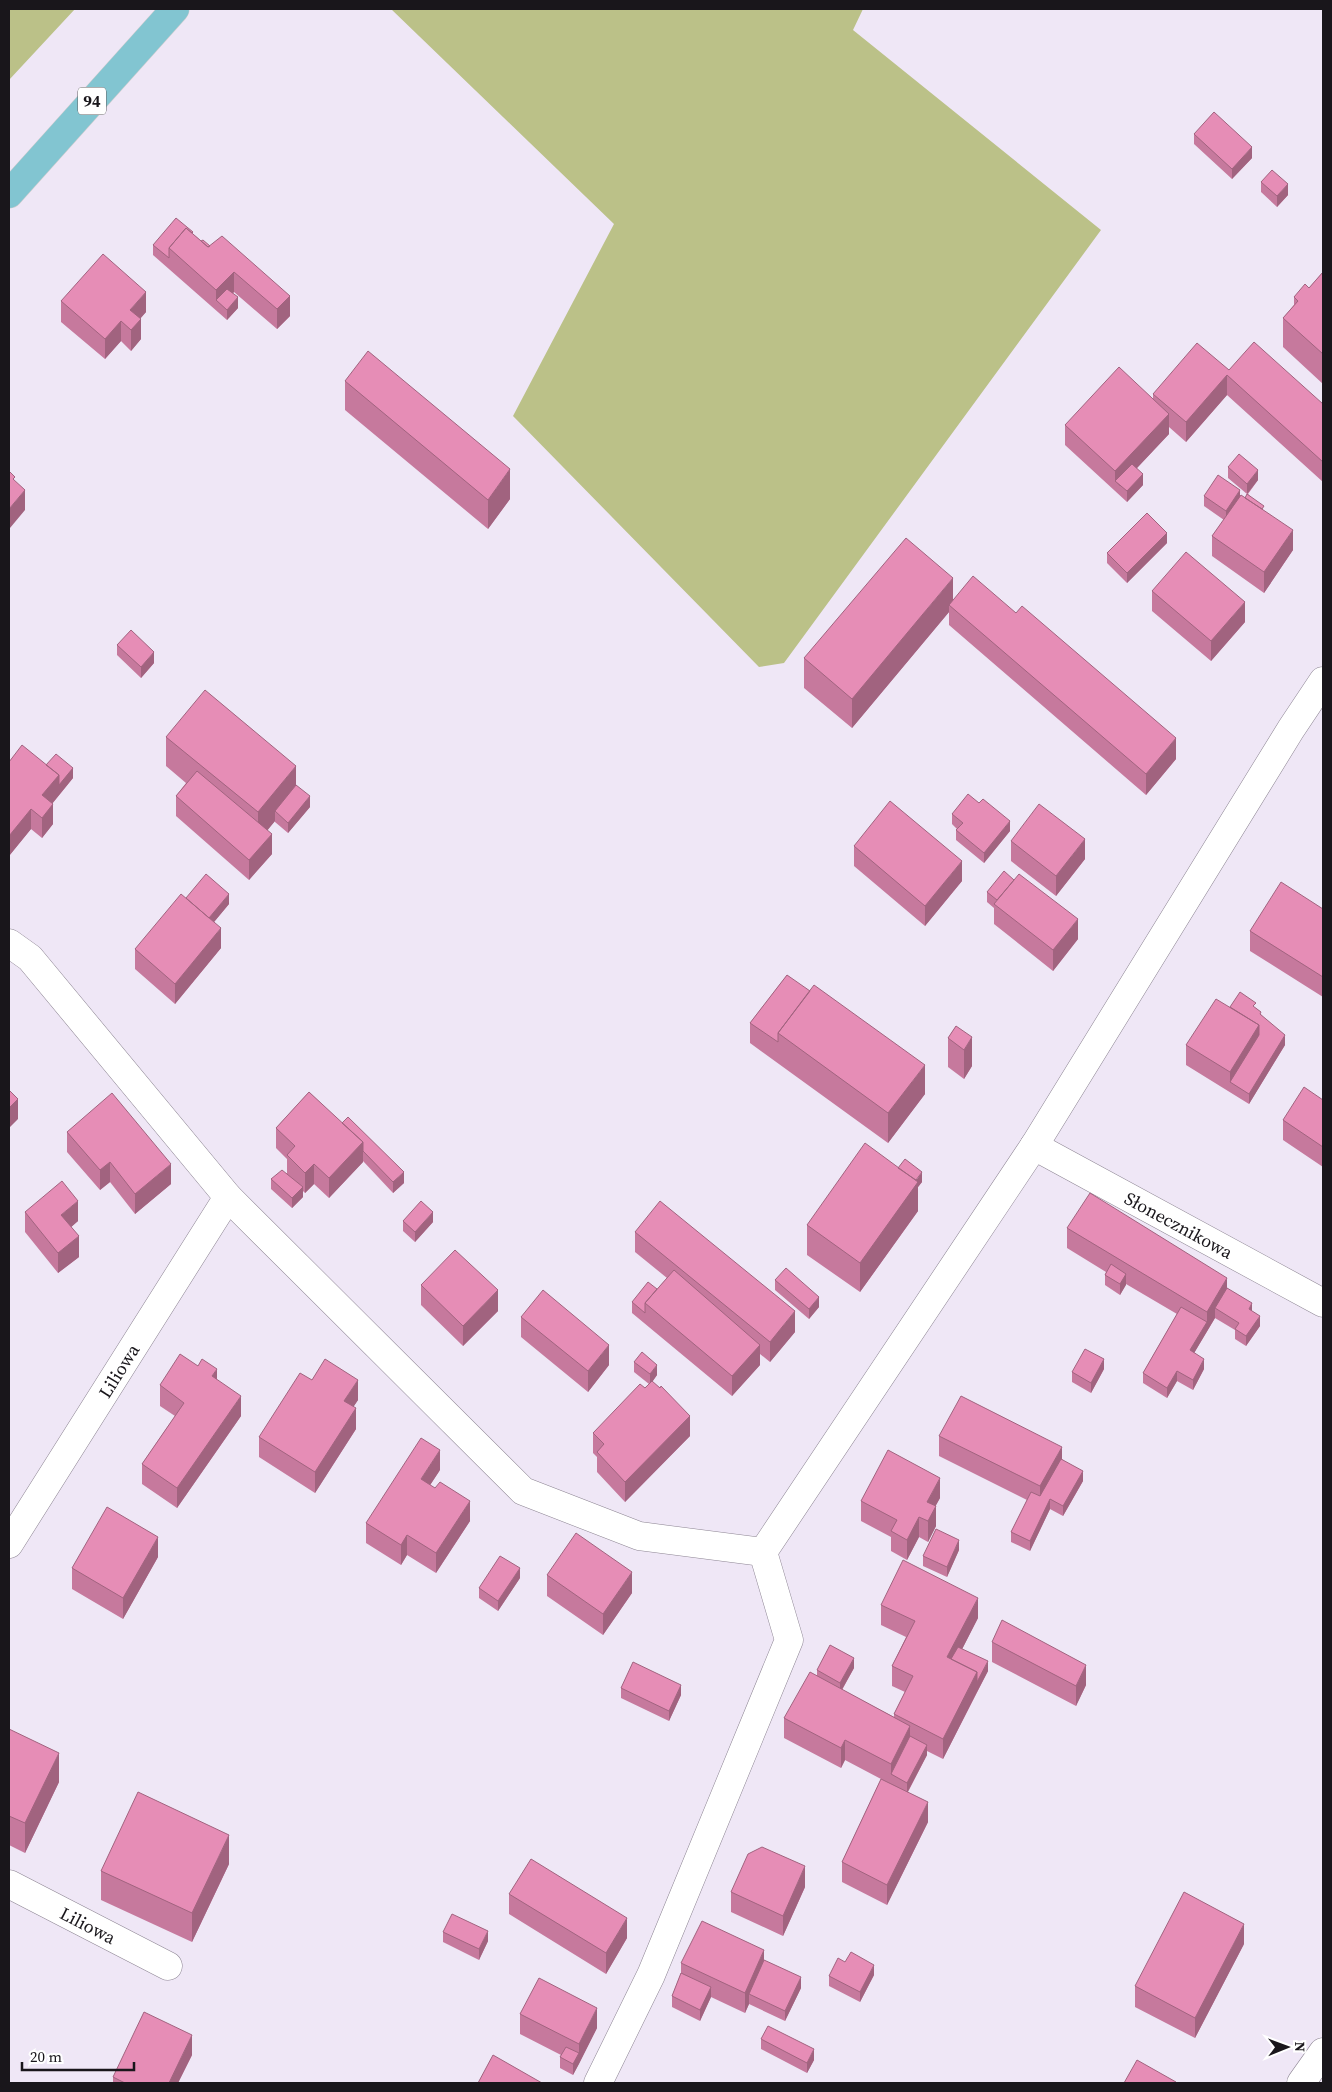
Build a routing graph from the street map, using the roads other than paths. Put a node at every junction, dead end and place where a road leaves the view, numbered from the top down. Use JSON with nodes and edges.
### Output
{"nodes":[{"id":1,"x":174,"y":9,"type":"edge"},
{"id":2,"x":9,"y":194,"type":"edge"},
{"id":3,"x":1323,"y":681,"type":"edge"},
{"id":4,"x":9,"y":943,"type":"edge"},
{"id":5,"x":1034,"y":1146,"type":"junction"},
{"id":6,"x":228,"y":1198,"type":"junction"},
{"id":7,"x":1323,"y":1303,"type":"edge"},
{"id":8,"x":9,"y":1544,"type":"edge"},
{"id":9,"x":763,"y":1552,"type":"junction"},
{"id":10,"x":9,"y":1884,"type":"edge"},
{"id":11,"x":168,"y":1966,"type":"dead end"},
{"id":12,"x":1323,"y":2052,"type":"edge"},
{"id":13,"x":598,"y":2083,"type":"edge"},
{"id":14,"x":1301,"y":2083,"type":"edge"}],
"edges":[{"from":1,"to":2,"type":"main road","number":"94"},
{"from":3,"to":5,"type":"street"},
{"from":4,"to":6,"type":"street"},
{"from":5,"to":7,"type":"street","name":"Słonecznikowa"},
{"from":5,"to":9,"type":"street"},
{"from":6,"to":8,"type":"street","name":"Liliowa"},
{"from":6,"to":9,"type":"street"},
{"from":9,"to":13,"type":"street"},
{"from":10,"to":11,"type":"street","name":"Liliowa"},
{"from":12,"to":14,"type":"street"}]}
